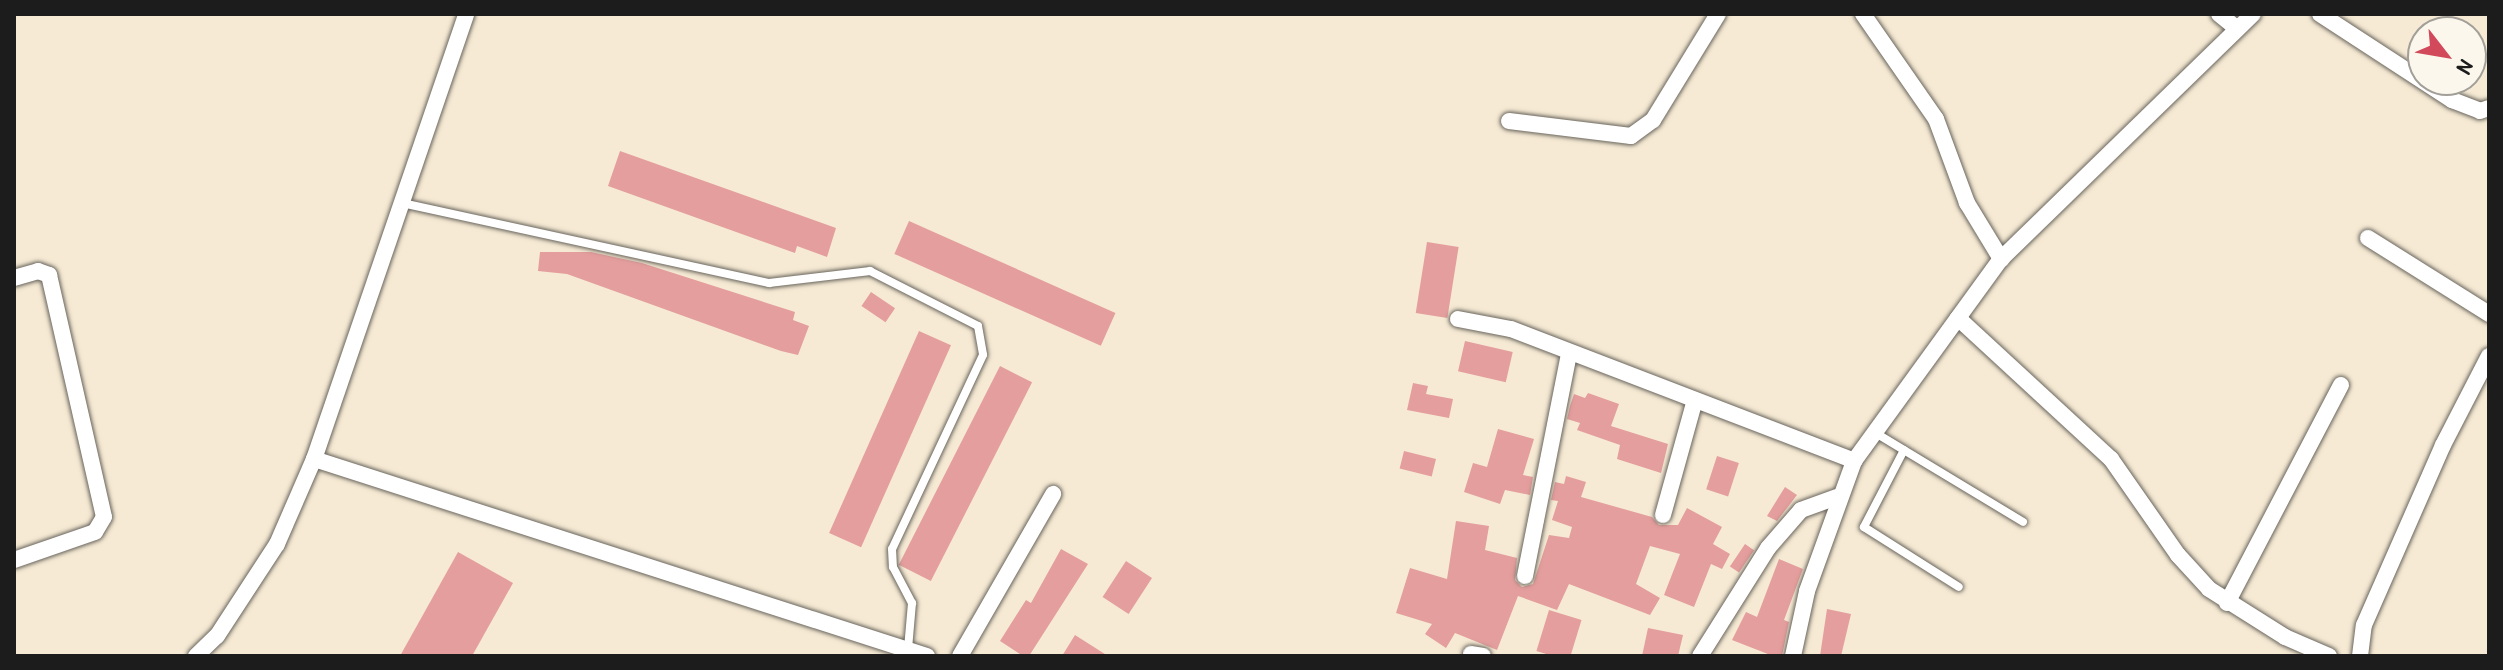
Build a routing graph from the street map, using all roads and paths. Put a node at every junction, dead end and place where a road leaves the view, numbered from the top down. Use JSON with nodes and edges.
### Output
{"nodes":[{"id":1,"x":466,"y":14,"type":"edge"},
{"id":2,"x":1718,"y":14,"type":"edge"},
{"id":3,"x":1863,"y":14,"type":"edge"},
{"id":4,"x":2219,"y":14,"type":"edge"},
{"id":5,"x":2253,"y":14,"type":"edge"},
{"id":6,"x":2320,"y":14,"type":"edge"},
{"id":7,"x":2235,"y":27,"type":"junction"},
{"id":8,"x":2489,"y":108,"type":"edge"},
{"id":9,"x":1509,"y":121,"type":"dead end"},
{"id":10,"x":402,"y":203,"type":"junction"},
{"id":11,"x":2368,"y":238,"type":"dead end"},
{"id":12,"x":2001,"y":259,"type":"junction"},
{"id":13,"x":14,"y":278,"type":"edge"},
{"id":14,"x":2489,"y":314,"type":"edge"},
{"id":15,"x":1958,"y":318,"type":"junction"},
{"id":16,"x":1458,"y":319,"type":"dead end"},
{"id":17,"x":1569,"y":353,"type":"junction"},
{"id":18,"x":2489,"y":356,"type":"edge"},
{"id":19,"x":2341,"y":385,"type":"dead end"},
{"id":20,"x":1695,"y":400,"type":"junction"},
{"id":21,"x":1874,"y":432,"type":"junction"},
{"id":22,"x":1904,"y":450,"type":"junction"},
{"id":23,"x":314,"y":459,"type":"junction"},
{"id":24,"x":1854,"y":461,"type":"junction"},
{"id":25,"x":1053,"y":494,"type":"dead end"},
{"id":26,"x":1837,"y":497,"type":"junction"},
{"id":27,"x":1663,"y":515,"type":"dead end"},
{"id":28,"x":2023,"y":522,"type":"dead end"},
{"id":29,"x":14,"y":560,"type":"edge"},
{"id":30,"x":1525,"y":576,"type":"dead end"},
{"id":31,"x":1959,"y":587,"type":"dead end"},
{"id":32,"x":2227,"y":603,"type":"junction"},
{"id":33,"x":908,"y":650,"type":"junction"},
{"id":34,"x":196,"y":656,"type":"edge"},
{"id":35,"x":927,"y":656,"type":"edge"},
{"id":36,"x":960,"y":656,"type":"edge"},
{"id":37,"x":1700,"y":656,"type":"edge"},
{"id":38,"x":1793,"y":656,"type":"edge"},
{"id":39,"x":2329,"y":656,"type":"edge"},
{"id":40,"x":2360,"y":656,"type":"edge"}],
"edges":[{"from":1,"to":10,"type":"street"},
{"from":2,"to":9,"type":"street"},
{"from":3,"to":12,"type":"street"},
{"from":4,"to":7,"type":"street"},
{"from":5,"to":7,"type":"street"},
{"from":6,"to":8,"type":"street"},
{"from":7,"to":12,"type":"street"},
{"from":10,"to":23,"type":"street"},
{"from":10,"to":33,"type":"lane"},
{"from":11,"to":14,"type":"street"},
{"from":12,"to":15,"type":"street"},
{"from":13,"to":29,"type":"street"},
{"from":15,"to":21,"type":"street"},
{"from":15,"to":32,"type":"street"},
{"from":16,"to":17,"type":"street"},
{"from":17,"to":20,"type":"street"},
{"from":17,"to":30,"type":"street"},
{"from":18,"to":40,"type":"street"},
{"from":19,"to":32,"type":"street"},
{"from":20,"to":24,"type":"street"},
{"from":20,"to":27,"type":"street"},
{"from":21,"to":22,"type":"lane"},
{"from":21,"to":24,"type":"street"},
{"from":22,"to":28,"type":"lane"},
{"from":22,"to":31,"type":"lane"},
{"from":23,"to":33,"type":"street"},
{"from":23,"to":34,"type":"street"},
{"from":24,"to":26,"type":"street"},
{"from":25,"to":36,"type":"street"},
{"from":26,"to":37,"type":"street"},
{"from":26,"to":38,"type":"street"},
{"from":32,"to":39,"type":"street"},
{"from":33,"to":35,"type":"street"}]}
